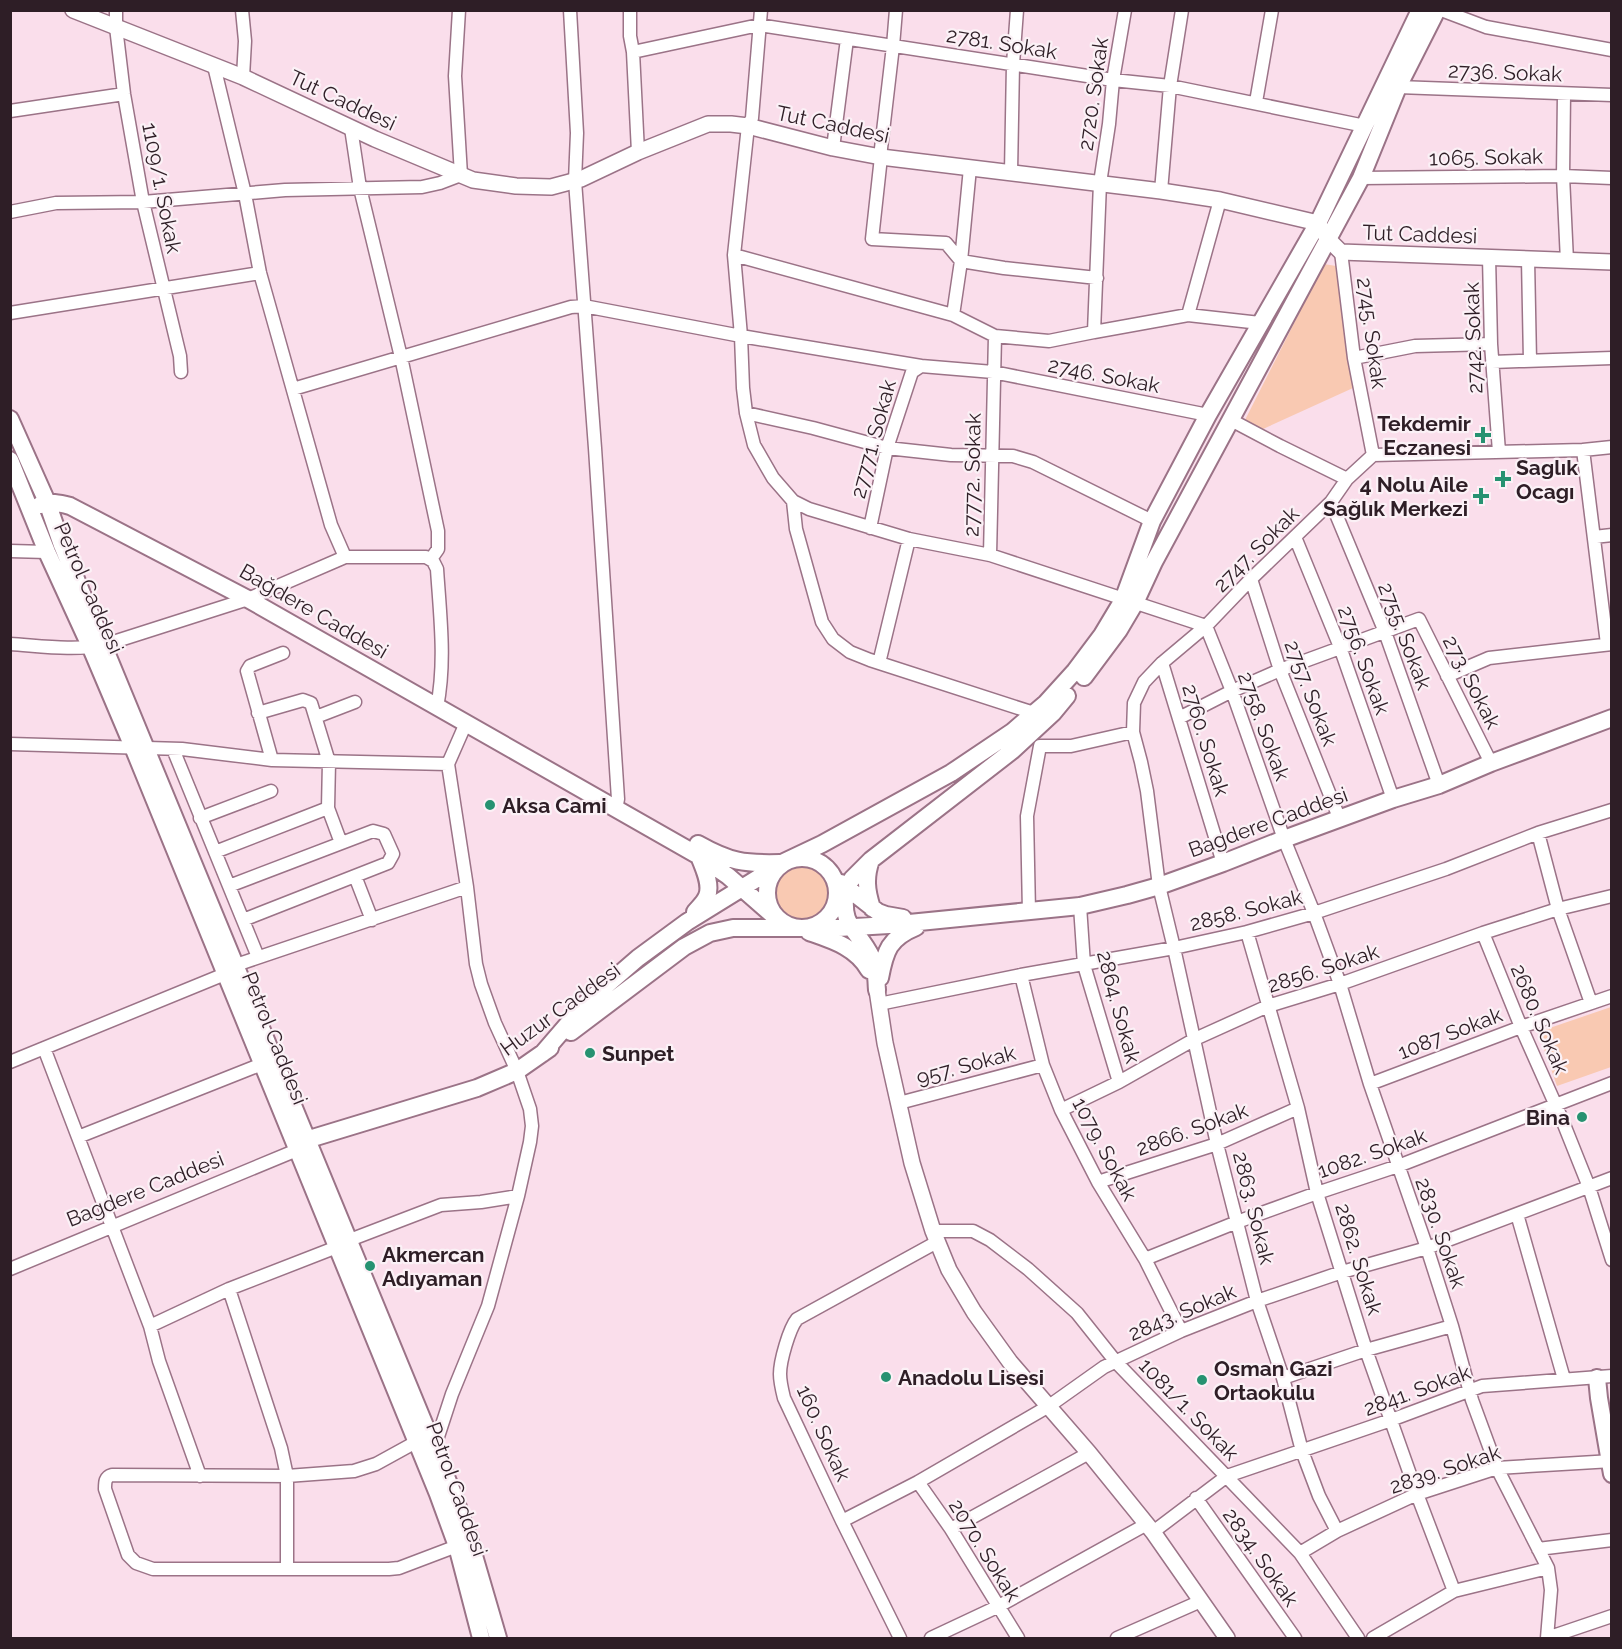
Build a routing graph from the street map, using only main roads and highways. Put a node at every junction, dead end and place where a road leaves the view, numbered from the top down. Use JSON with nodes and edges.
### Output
{"nodes":[{"id":1,"x":1420,"y":10,"type":"edge"},
{"id":2,"x":1439,"y":10,"type":"edge"},
{"id":3,"x":10,"y":420,"type":"edge"},
{"id":4,"x":16,"y":464,"type":"edge"},
{"id":5,"x":47,"y":502,"type":"junction"},
{"id":6,"x":30,"y":508,"type":"junction"},
{"id":7,"x":1129,"y":602,"type":"junction"},
{"id":8,"x":97,"y":646,"type":"junction"},
{"id":9,"x":1611,"y":718,"type":"edge"},
{"id":10,"x":617,"y":804,"type":"junction"},
{"id":11,"x":699,"y":856,"type":"junction"},
{"id":12,"x":871,"y":860,"type":"junction"},
{"id":13,"x":783,"y":862,"type":"junction"},
{"id":14,"x":832,"y":875,"type":"junction"},
{"id":15,"x":846,"y":887,"type":"junction"},
{"id":16,"x":741,"y":888,"type":"junction"},
{"id":17,"x":836,"y":902,"type":"junction"},
{"id":18,"x":872,"y":908,"type":"junction"},
{"id":19,"x":775,"y":917,"type":"junction"},
{"id":20,"x":928,"y":921,"type":"junction"},
{"id":21,"x":687,"y":922,"type":"junction"},
{"id":22,"x":851,"y":927,"type":"junction"},
{"id":23,"x":800,"y":928,"type":"junction"},
{"id":24,"x":231,"y":970,"type":"junction"},
{"id":25,"x":878,"y":997,"type":"junction"},
{"id":26,"x":543,"y":1053,"type":"junction"},
{"id":27,"x":301,"y":1145,"type":"junction"},
{"id":28,"x":342,"y":1244,"type":"junction"},
{"id":29,"x":1604,"y":1377,"type":"edge"},
{"id":30,"x":1611,"y":1465,"type":"edge"},
{"id":31,"x":481,"y":1638,"type":"edge"},
{"id":32,"x":498,"y":1638,"type":"edge"}],
"edges":[{"from":1,"to":7,"type":"main road"},
{"from":2,"to":7,"type":"main road"},
{"from":3,"to":4,"type":"main road"},
{"from":4,"to":5,"type":"main road"},
{"from":4,"to":6,"type":"main road","name":"Petrol Caddesi"},
{"from":5,"to":6,"type":"main road"},
{"from":5,"to":8,"type":"main road"},
{"from":5,"to":10,"type":"main road","name":"Bağdere Caddesi"},
{"from":6,"to":8,"type":"main road","name":"Petrol Caddesi"},
{"from":7,"to":12,"type":"main road"},
{"from":7,"to":13,"type":"main road"},
{"from":8,"to":24,"type":"main road","name":"Petrol Caddesi"},
{"from":9,"to":20,"type":"main road","name":"Bagdere Caddesi"},
{"from":10,"to":11,"type":"main road","name":"Bağdere Caddesi"},
{"from":10,"to":13,"type":"main road","name":"Bağdere Caddesi"},
{"from":11,"to":16,"type":"main road","name":"Bağdere Caddesi"},
{"from":11,"to":21,"type":"main road"},
{"from":12,"to":15,"type":"main road"},
{"from":12,"to":18,"type":"main road"},
{"from":13,"to":14,"type":"main road"},
{"from":13,"to":16,"type":"main road"},
{"from":13,"to":19,"type":"main road"},
{"from":14,"to":15,"type":"main road"},
{"from":14,"to":17,"type":"main road"},
{"from":15,"to":17,"type":"main road"},
{"from":15,"to":18,"type":"main road"},
{"from":15,"to":22,"type":"main road"},
{"from":16,"to":19,"type":"main road","name":"Bağdere Caddesi"},
{"from":16,"to":21,"type":"main road"},
{"from":17,"to":23,"type":"main road"},
{"from":18,"to":20,"type":"main road"},
{"from":19,"to":23,"type":"main road"},
{"from":20,"to":22,"type":"main road"},
{"from":20,"to":25,"type":"main road"},
{"from":21,"to":26,"type":"main road"},
{"from":22,"to":23,"type":"main road"},
{"from":22,"to":25,"type":"main road"},
{"from":23,"to":25,"type":"main road"},
{"from":23,"to":26,"type":"main road","name":"Huzur Caddesi"},
{"from":24,"to":27,"type":"main road"},
{"from":24,"to":27,"type":"main road","name":"Petrol Caddesi"},
{"from":26,"to":27,"type":"main road","name":"Huzur Caddesi"},
{"from":27,"to":28,"type":"main road","name":"Petrol Caddesi"},
{"from":28,"to":31,"type":"main road","name":"Petrol Caddesi"},
{"from":28,"to":32,"type":"main road"},
{"from":29,"to":30,"type":"main road"}]}
